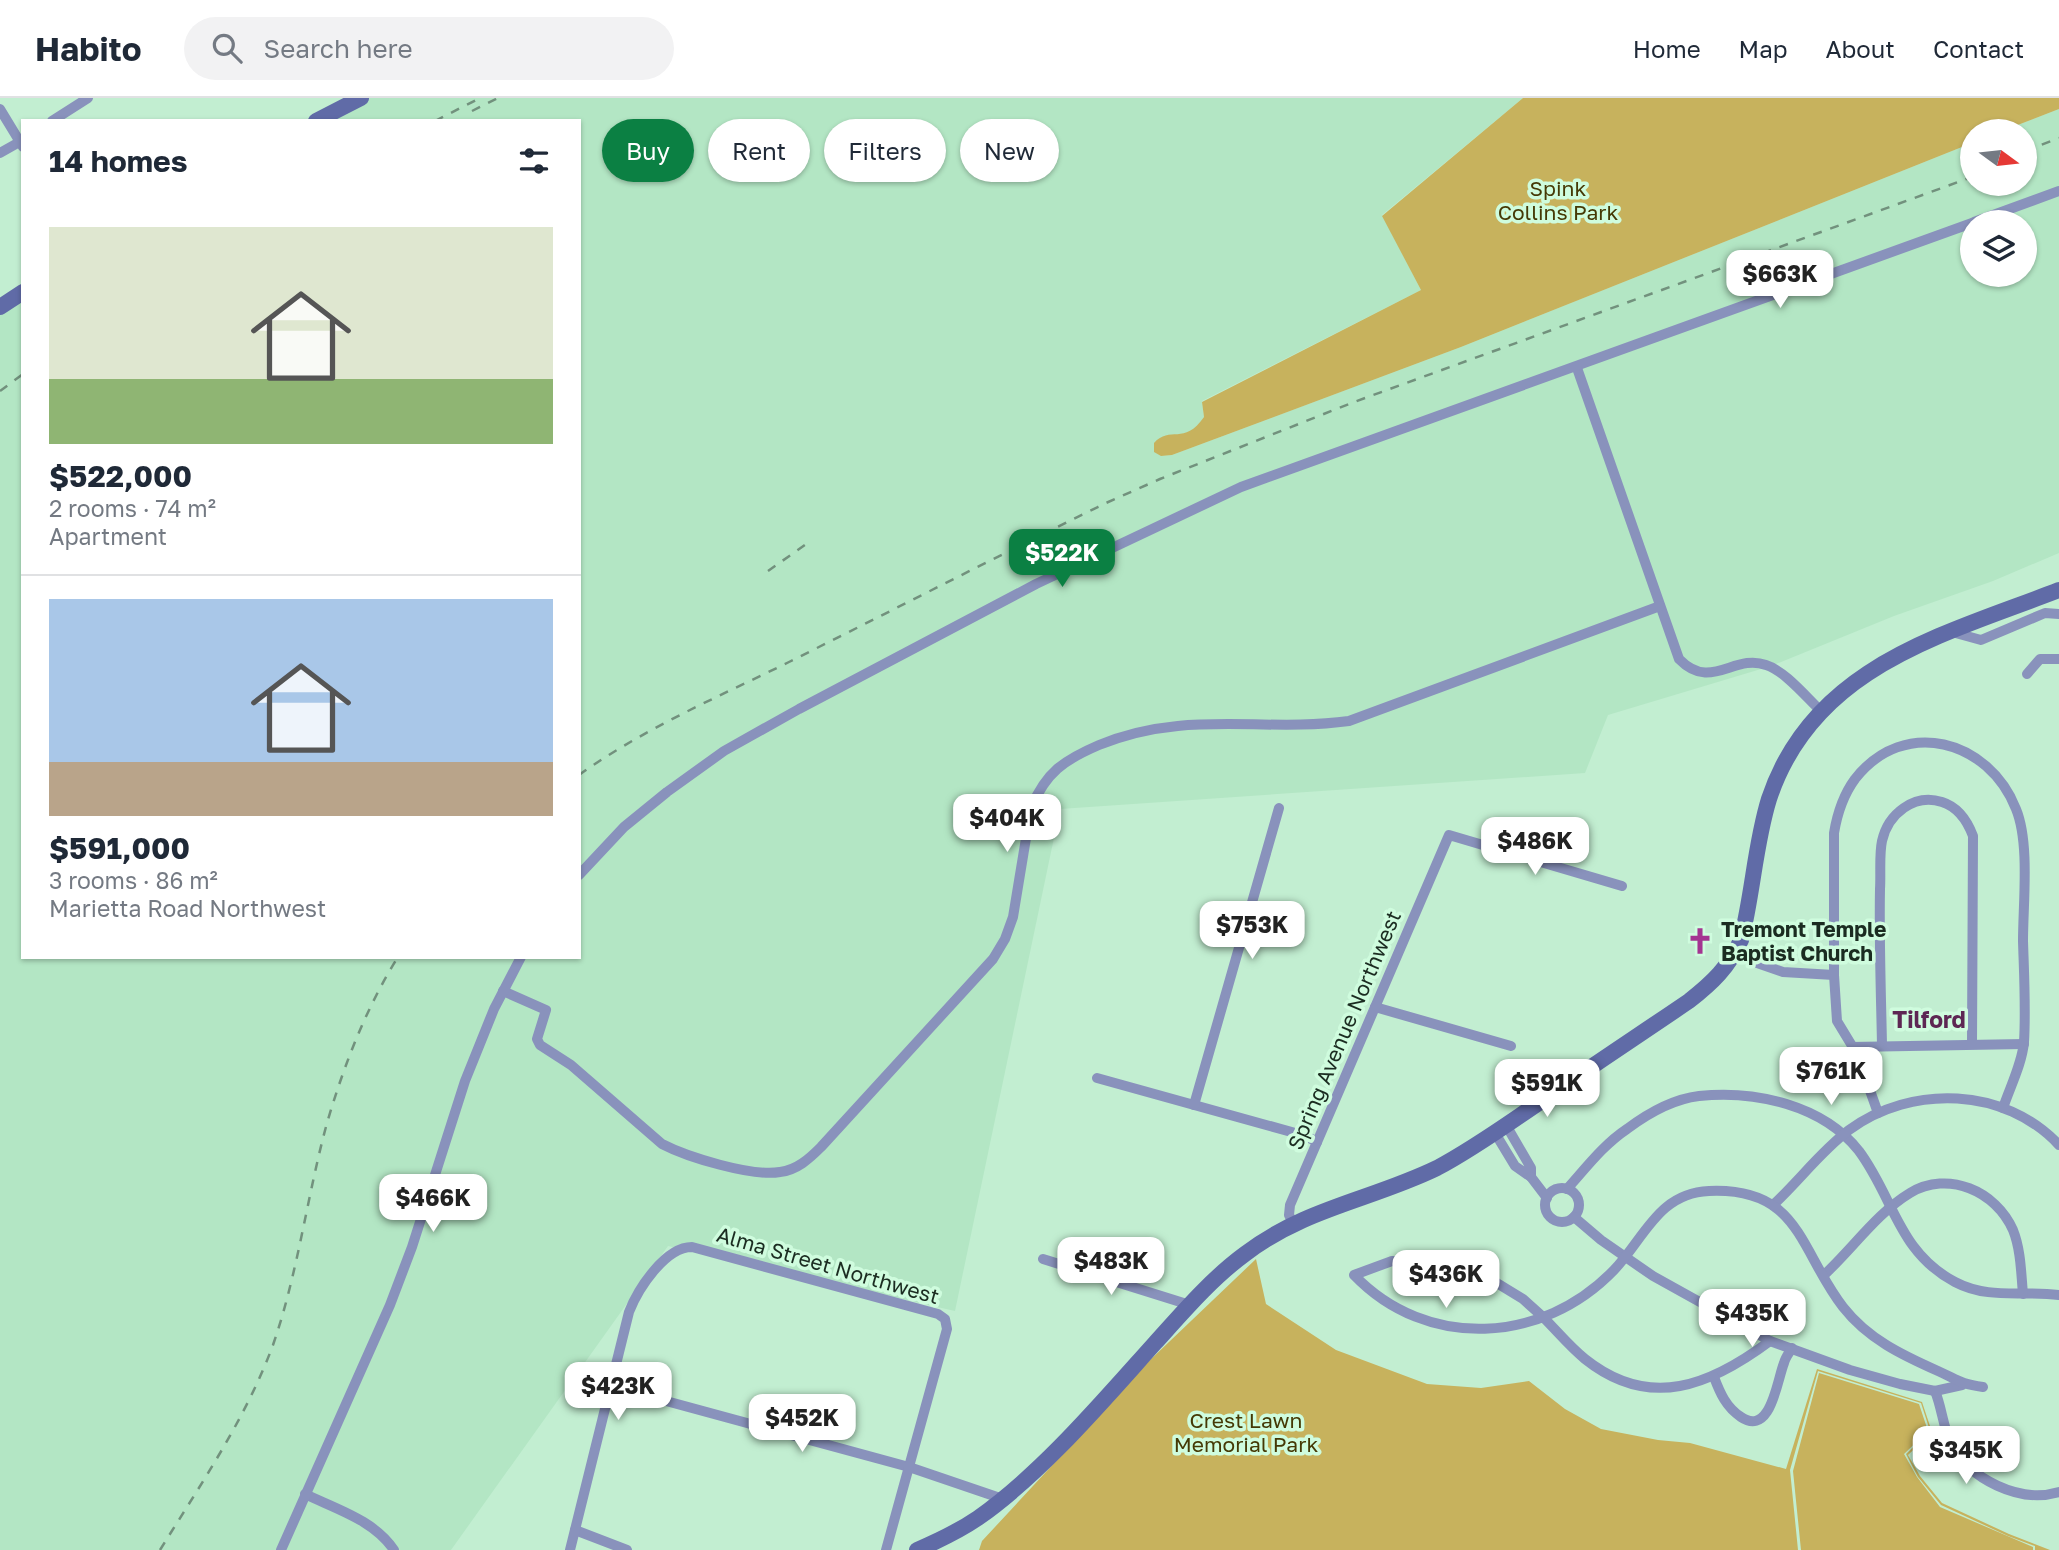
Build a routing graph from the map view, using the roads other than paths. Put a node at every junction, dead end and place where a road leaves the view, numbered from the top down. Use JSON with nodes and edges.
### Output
{"nodes":[{"id":1,"x":88,"y":98,"type":"edge"},
{"id":2,"x":361,"y":98,"type":"edge"},
{"id":3,"x":0,"y":109,"type":"edge"},
{"id":4,"x":55,"y":119,"type":"edge"},
{"id":5,"x":320,"y":119,"type":"edge"},
{"id":6,"x":21,"y":141,"type":"edge"},
{"id":7,"x":21,"y":143,"type":"edge"},
{"id":8,"x":0,"y":153,"type":"edge"},
{"id":9,"x":2059,"y":191,"type":"edge"},
{"id":10,"x":2008,"y":210,"type":"edge"},
{"id":11,"x":1960,"y":228,"type":"edge"},
{"id":12,"x":21,"y":293,"type":"edge"},
{"id":13,"x":0,"y":307,"type":"edge"},
{"id":14,"x":1577,"y":368,"type":"junction"},
{"id":15,"x":2059,"y":590,"type":"edge"},
{"id":16,"x":1660,"y":606,"type":"junction"},
{"id":17,"x":2059,"y":614,"type":"edge"},
{"id":18,"x":1952,"y":632,"type":"junction"},
{"id":19,"x":2059,"y":659,"type":"edge"},
{"id":20,"x":2027,"y":674,"type":"dead end"},
{"id":21,"x":1821,"y":711,"type":"junction"},
{"id":22,"x":1279,"y":808,"type":"dead end"},
{"id":23,"x":581,"y":873,"type":"edge"},
{"id":24,"x":1622,"y":886,"type":"dead end"},
{"id":25,"x":1734,"y":955,"type":"junction"},
{"id":26,"x":520,"y":959,"type":"edge"},
{"id":27,"x":1834,"y":975,"type":"junction"},
{"id":28,"x":503,"y":990,"type":"junction"},
{"id":29,"x":1375,"y":1007,"type":"junction"},
{"id":30,"x":1972,"y":1044,"type":"junction"},
{"id":31,"x":2024,"y":1044,"type":"junction"},
{"id":32,"x":1882,"y":1045,"type":"junction"},
{"id":33,"x":1511,"y":1046,"type":"dead end"},
{"id":34,"x":1852,"y":1047,"type":"junction"},
{"id":35,"x":1097,"y":1078,"type":"dead end"},
{"id":36,"x":1194,"y":1105,"type":"junction"},
{"id":37,"x":2003,"y":1108,"type":"junction"},
{"id":38,"x":1878,"y":1113,"type":"junction"},
{"id":39,"x":1500,"y":1129,"type":"junction"},
{"id":40,"x":1843,"y":1136,"type":"junction"},
{"id":41,"x":1317,"y":1142,"type":"junction"},
{"id":42,"x":2059,"y":1145,"type":"edge"},
{"id":43,"x":1567,"y":1189,"type":"junction"},
{"id":44,"x":1547,"y":1198,"type":"junction"},
{"id":45,"x":1773,"y":1205,"type":"junction"},
{"id":46,"x":1890,"y":1207,"type":"junction"},
{"id":47,"x":1574,"y":1217,"type":"junction"},
{"id":48,"x":1293,"y":1223,"type":"junction"},
{"id":49,"x":1625,"y":1257,"type":"junction"},
{"id":50,"x":1043,"y":1259,"type":"dead end"},
{"id":51,"x":1824,"y":1275,"type":"junction"},
{"id":52,"x":2023,"y":1294,"type":"junction"},
{"id":53,"x":2059,"y":1295,"type":"edge"},
{"id":54,"x":1189,"y":1305,"type":"junction"},
{"id":55,"x":1543,"y":1317,"type":"junction"},
{"id":56,"x":1770,"y":1340,"type":"junction"},
{"id":57,"x":1791,"y":1349,"type":"junction"},
{"id":58,"x":1714,"y":1377,"type":"junction"},
{"id":59,"x":1962,"y":1385,"type":"junction"},
{"id":60,"x":611,"y":1386,"type":"junction"},
{"id":61,"x":1983,"y":1387,"type":"dead end"},
{"id":62,"x":1936,"y":1391,"type":"junction"},
{"id":63,"x":909,"y":1467,"type":"junction"},
{"id":64,"x":2059,"y":1492,"type":"edge"},
{"id":65,"x":305,"y":1494,"type":"junction"},
{"id":66,"x":1003,"y":1499,"type":"junction"},
{"id":67,"x":575,"y":1530,"type":"junction"},
{"id":68,"x":281,"y":1550,"type":"edge"},
{"id":69,"x":394,"y":1550,"type":"edge"},
{"id":70,"x":570,"y":1550,"type":"edge"},
{"id":71,"x":627,"y":1550,"type":"edge"},
{"id":72,"x":886,"y":1550,"type":"edge"},
{"id":73,"x":917,"y":1550,"type":"edge"}],
"edges":[{"from":1,"to":4,"type":"street"},
{"from":2,"to":5,"type":"main road"},
{"from":3,"to":6,"type":"street"},
{"from":7,"to":8,"type":"street"},
{"from":9,"to":10,"type":"street"},
{"from":11,"to":14,"type":"street"},
{"from":12,"to":13,"type":"main road"},
{"from":14,"to":16,"type":"street"},
{"from":14,"to":23,"type":"street"},
{"from":15,"to":18,"type":"main road"},
{"from":16,"to":21,"type":"street"},
{"from":16,"to":28,"type":"street"},
{"from":17,"to":18,"type":"street"},
{"from":18,"to":21,"type":"main road"},
{"from":19,"to":20,"type":"street"},
{"from":21,"to":25,"type":"main road"},
{"from":22,"to":36,"type":"street"},
{"from":24,"to":29,"type":"street","name":"Spring Avenue Northwest"},
{"from":25,"to":27,"type":"street"},
{"from":25,"to":39,"type":"main road"},
{"from":26,"to":28,"type":"street"},
{"from":27,"to":31,"type":"street"},
{"from":27,"to":34,"type":"street"},
{"from":28,"to":65,"type":"street"},
{"from":29,"to":33,"type":"street"},
{"from":29,"to":41,"type":"street","name":"Spring Avenue Northwest"},
{"from":30,"to":31,"type":"street"},
{"from":30,"to":32,"type":"street"},
{"from":30,"to":32,"type":"street"},
{"from":31,"to":37,"type":"street"},
{"from":32,"to":34,"type":"street"},
{"from":34,"to":38,"type":"street"},
{"from":35,"to":36,"type":"street"},
{"from":36,"to":41,"type":"street"},
{"from":37,"to":38,"type":"street"},
{"from":37,"to":42,"type":"street"},
{"from":38,"to":40,"type":"street"},
{"from":39,"to":44,"type":"street"},
{"from":39,"to":48,"type":"main road"},
{"from":40,"to":43,"type":"street"},
{"from":40,"to":45,"type":"street"},
{"from":40,"to":46,"type":"street"},
{"from":41,"to":48,"type":"street","name":"Spring Avenue Northwest"},
{"from":43,"to":44,"type":"street"},
{"from":43,"to":47,"type":"street"},
{"from":44,"to":47,"type":"street"},
{"from":45,"to":49,"type":"street"},
{"from":45,"to":51,"type":"street"},
{"from":46,"to":51,"type":"street"},
{"from":46,"to":52,"type":"street"},
{"from":46,"to":52,"type":"street"},
{"from":47,"to":49,"type":"street"},
{"from":48,"to":54,"type":"main road"},
{"from":49,"to":55,"type":"street"},
{"from":49,"to":56,"type":"street"},
{"from":50,"to":54,"type":"street"},
{"from":51,"to":59,"type":"street"},
{"from":52,"to":53,"type":"street"},
{"from":54,"to":66,"type":"main road"},
{"from":55,"to":55,"type":"street"},
{"from":55,"to":58,"type":"street"},
{"from":56,"to":57,"type":"street"},
{"from":56,"to":58,"type":"street"},
{"from":57,"to":58,"type":"street"},
{"from":57,"to":62,"type":"street"},
{"from":59,"to":61,"type":"street"},
{"from":59,"to":62,"type":"street"},
{"from":60,"to":63,"type":"street"},
{"from":60,"to":63,"type":"street","name":"Alma Street Northwest"},
{"from":60,"to":67,"type":"street"},
{"from":62,"to":64,"type":"street"},
{"from":63,"to":66,"type":"street"},
{"from":63,"to":72,"type":"street","name":"Alma Street Northwest"},
{"from":65,"to":68,"type":"street"},
{"from":65,"to":69,"type":"street"},
{"from":66,"to":73,"type":"main road"},
{"from":67,"to":70,"type":"street"},
{"from":67,"to":71,"type":"street"}]}
